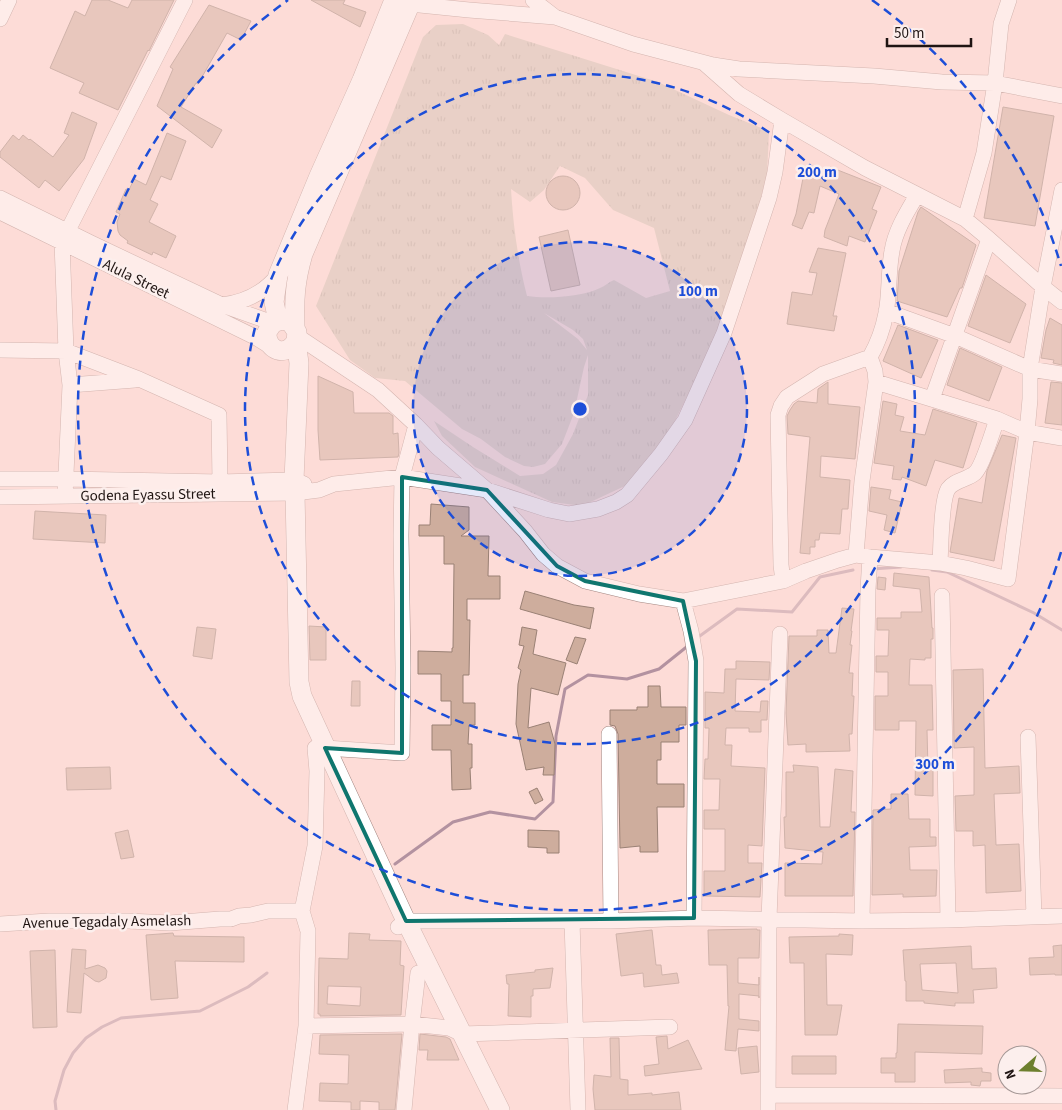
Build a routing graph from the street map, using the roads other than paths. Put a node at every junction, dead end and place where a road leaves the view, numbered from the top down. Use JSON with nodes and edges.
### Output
{"nodes":[{"id":1,"x":9,"y":0,"type":"edge"},
{"id":2,"x":185,"y":0,"type":"edge"},
{"id":3,"x":533,"y":0,"type":"edge"},
{"id":4,"x":1009,"y":0,"type":"edge"},
{"id":5,"x":404,"y":1,"type":"edge"},
{"id":6,"x":555,"y":17,"type":"junction"},
{"id":7,"x":0,"y":18,"type":"edge"},
{"id":8,"x":704,"y":63,"type":"junction"},
{"id":9,"x":369,"y":83,"type":"junction"},
{"id":10,"x":994,"y":83,"type":"junction"},
{"id":11,"x":1062,"y":96,"type":"edge"},
{"id":12,"x":782,"y":120,"type":"junction"},
{"id":13,"x":1062,"y":190,"type":"edge"},
{"id":14,"x":917,"y":195,"type":"junction"},
{"id":15,"x":0,"y":198,"type":"edge"},
{"id":16,"x":0,"y":212,"type":"edge"},
{"id":17,"x":965,"y":219,"type":"junction"},
{"id":18,"x":65,"y":237,"type":"junction"},
{"id":19,"x":989,"y":239,"type":"junction"},
{"id":20,"x":278,"y":275,"type":"junction"},
{"id":21,"x":1043,"y":287,"type":"junction"},
{"id":22,"x":1062,"y":302,"type":"edge"},
{"id":23,"x":222,"y":305,"type":"junction"},
{"id":24,"x":886,"y":312,"type":"junction"},
{"id":25,"x":288,"y":330,"type":"junction"},
{"id":26,"x":955,"y":336,"type":"junction"},
{"id":27,"x":274,"y":348,"type":"junction"},
{"id":28,"x":0,"y":350,"type":"edge"},
{"id":29,"x":66,"y":351,"type":"junction"},
{"id":30,"x":870,"y":357,"type":"junction"},
{"id":31,"x":1030,"y":369,"type":"junction"},
{"id":32,"x":1062,"y":374,"type":"edge"},
{"id":33,"x":139,"y":379,"type":"junction"},
{"id":34,"x":876,"y":382,"type":"junction"},
{"id":35,"x":70,"y":385,"type":"junction"},
{"id":36,"x":932,"y":399,"type":"junction"},
{"id":37,"x":997,"y":420,"type":"junction"},
{"id":38,"x":416,"y":425,"type":"junction"},
{"id":39,"x":1027,"y":432,"type":"junction"},
{"id":40,"x":1062,"y":438,"type":"edge"},
{"id":41,"x":402,"y":477,"type":"junction"},
{"id":42,"x":0,"y":479,"type":"edge"},
{"id":43,"x":66,"y":479,"type":"junction"},
{"id":44,"x":220,"y":482,"type":"junction"},
{"id":45,"x":291,"y":486,"type":"junction"},
{"id":46,"x":488,"y":490,"type":"junction"},
{"id":47,"x":65,"y":496,"type":"junction"},
{"id":48,"x":0,"y":497,"type":"edge"},
{"id":49,"x":863,"y":556,"type":"junction"},
{"id":50,"x":940,"y":563,"type":"junction"},
{"id":51,"x":783,"y":581,"type":"junction"},
{"id":52,"x":942,"y":596,"type":"dead end"},
{"id":53,"x":683,"y":601,"type":"junction"},
{"id":54,"x":780,"y":634,"type":"dead end"},
{"id":55,"x":609,"y":734,"type":"dead end"},
{"id":56,"x":1028,"y":737,"type":"dead end"},
{"id":57,"x":320,"y":748,"type":"junction"},
{"id":58,"x":302,"y":912,"type":"junction"},
{"id":59,"x":1062,"y":916,"type":"edge"},
{"id":60,"x":1034,"y":917,"type":"junction"},
{"id":61,"x":694,"y":918,"type":"junction"},
{"id":62,"x":769,"y":919,"type":"junction"},
{"id":63,"x":948,"y":920,"type":"junction"},
{"id":64,"x":610,"y":921,"type":"junction"},
{"id":65,"x":862,"y":921,"type":"junction"},
{"id":66,"x":572,"y":922,"type":"junction"},
{"id":67,"x":0,"y":924,"type":"edge"},
{"id":68,"x":402,"y":924,"type":"junction"},
{"id":69,"x":418,"y":973,"type":"junction"},
{"id":70,"x":412,"y":1024,"type":"junction"},
{"id":71,"x":306,"y":1026,"type":"junction"},
{"id":72,"x":670,"y":1027,"type":"dead end"},
{"id":73,"x":456,"y":1031,"type":"junction"},
{"id":74,"x":575,"y":1031,"type":"junction"},
{"id":75,"x":1062,"y":1096,"type":"edge"},
{"id":76,"x":852,"y":1102,"type":"edge"},
{"id":77,"x":768,"y":1103,"type":"edge"},
{"id":78,"x":935,"y":1103,"type":"edge"},
{"id":79,"x":1019,"y":1103,"type":"edge"},
{"id":80,"x":295,"y":1110,"type":"edge"},
{"id":81,"x":404,"y":1110,"type":"edge"},
{"id":82,"x":488,"y":1110,"type":"edge"},
{"id":83,"x":500,"y":1110,"type":"edge"},
{"id":84,"x":578,"y":1110,"type":"edge"}],
"edges":[{"from":1,"to":7,"type":"street"},
{"from":2,"to":18,"type":"street"},
{"from":3,"to":6,"type":"street"},
{"from":4,"to":10,"type":"street"},
{"from":5,"to":6,"type":"street"},
{"from":5,"to":9,"type":"main road"},
{"from":6,"to":8,"type":"street"},
{"from":8,"to":10,"type":"street"},
{"from":8,"to":12,"type":"street"},
{"from":9,"to":20,"type":"main road"},
{"from":9,"to":25,"type":"main road"},
{"from":10,"to":11,"type":"street"},
{"from":10,"to":17,"type":"street"},
{"from":12,"to":14,"type":"street"},
{"from":12,"to":46,"type":"street"},
{"from":13,"to":21,"type":"street"},
{"from":14,"to":17,"type":"street"},
{"from":14,"to":24,"type":"street"},
{"from":15,"to":18,"type":"street","name":"Alula Street"},
{"from":16,"to":18,"type":"street","name":"Alula Street"},
{"from":17,"to":19,"type":"street"},
{"from":18,"to":23,"type":"street","name":"Alula Street"},
{"from":18,"to":27,"type":"street","name":"Alula Street"},
{"from":18,"to":29,"type":"street"},
{"from":19,"to":21,"type":"street"},
{"from":19,"to":26,"type":"street"},
{"from":20,"to":23,"type":"street"},
{"from":20,"to":25,"type":"main road"},
{"from":21,"to":22,"type":"street"},
{"from":21,"to":31,"type":"street"},
{"from":23,"to":25,"type":"street","name":"Alula Street"},
{"from":24,"to":26,"type":"street"},
{"from":24,"to":30,"type":"street"},
{"from":25,"to":27,"type":"main road"},
{"from":25,"to":27,"type":"main road"},
{"from":25,"to":38,"type":"street","name":"Alula Street"},
{"from":25,"to":45,"type":"main road"},
{"from":26,"to":31,"type":"street"},
{"from":26,"to":36,"type":"street"},
{"from":27,"to":45,"type":"main road"},
{"from":28,"to":29,"type":"street"},
{"from":29,"to":33,"type":"street"},
{"from":29,"to":35,"type":"street"},
{"from":30,"to":34,"type":"street"},
{"from":30,"to":51,"type":"street"},
{"from":31,"to":32,"type":"street"},
{"from":31,"to":39,"type":"street"},
{"from":33,"to":35,"type":"street"},
{"from":33,"to":44,"type":"street"},
{"from":34,"to":36,"type":"street"},
{"from":34,"to":49,"type":"street"},
{"from":35,"to":43,"type":"street"},
{"from":36,"to":37,"type":"street"},
{"from":37,"to":39,"type":"street"},
{"from":37,"to":50,"type":"street"},
{"from":38,"to":41,"type":"street"},
{"from":38,"to":46,"type":"street","name":"Alula Street"},
{"from":39,"to":40,"type":"street"},
{"from":39,"to":50,"type":"street"},
{"from":41,"to":45,"type":"street"},
{"from":41,"to":46,"type":"street"},
{"from":41,"to":57,"type":"street"},
{"from":42,"to":43,"type":"street"},
{"from":43,"to":44,"type":"street"},
{"from":43,"to":47,"type":"street"},
{"from":44,"to":45,"type":"street"},
{"from":45,"to":47,"type":"street","name":"Godena Eyassu Street"},
{"from":45,"to":57,"type":"main road"},
{"from":46,"to":53,"type":"street"},
{"from":47,"to":48,"type":"street","name":"Godena Eyassu Street"},
{"from":49,"to":50,"type":"street"},
{"from":49,"to":51,"type":"street"},
{"from":49,"to":65,"type":"street"},
{"from":51,"to":53,"type":"street"},
{"from":52,"to":63,"type":"street"},
{"from":53,"to":61,"type":"street"},
{"from":54,"to":62,"type":"street"},
{"from":55,"to":64,"type":"street"},
{"from":56,"to":60,"type":"street"},
{"from":57,"to":58,"type":"street"},
{"from":57,"to":68,"type":"main road"},
{"from":58,"to":67,"type":"street","name":"Avenue Tegadaly Asmelash"},
{"from":58,"to":71,"type":"street"},
{"from":59,"to":60,"type":"street"},
{"from":60,"to":63,"type":"street"},
{"from":61,"to":62,"type":"street"},
{"from":61,"to":64,"type":"street"},
{"from":62,"to":65,"type":"street"},
{"from":62,"to":77,"type":"street"},
{"from":63,"to":65,"type":"street"},
{"from":64,"to":66,"type":"street"},
{"from":66,"to":68,"type":"street"},
{"from":66,"to":74,"type":"street"},
{"from":68,"to":69,"type":"main road"},
{"from":68,"to":73,"type":"main road"},
{"from":69,"to":70,"type":"street"},
{"from":69,"to":73,"type":"main road"},
{"from":70,"to":71,"type":"street"},
{"from":70,"to":73,"type":"street"},
{"from":70,"to":81,"type":"street"},
{"from":71,"to":80,"type":"street"},
{"from":72,"to":74,"type":"street"},
{"from":73,"to":74,"type":"street"},
{"from":73,"to":82,"type":"main road"},
{"from":73,"to":83,"type":"main road"},
{"from":74,"to":84,"type":"street"},
{"from":75,"to":79,"type":"street"},
{"from":76,"to":77,"type":"street"},
{"from":76,"to":78,"type":"street"},
{"from":78,"to":79,"type":"street"}]}
